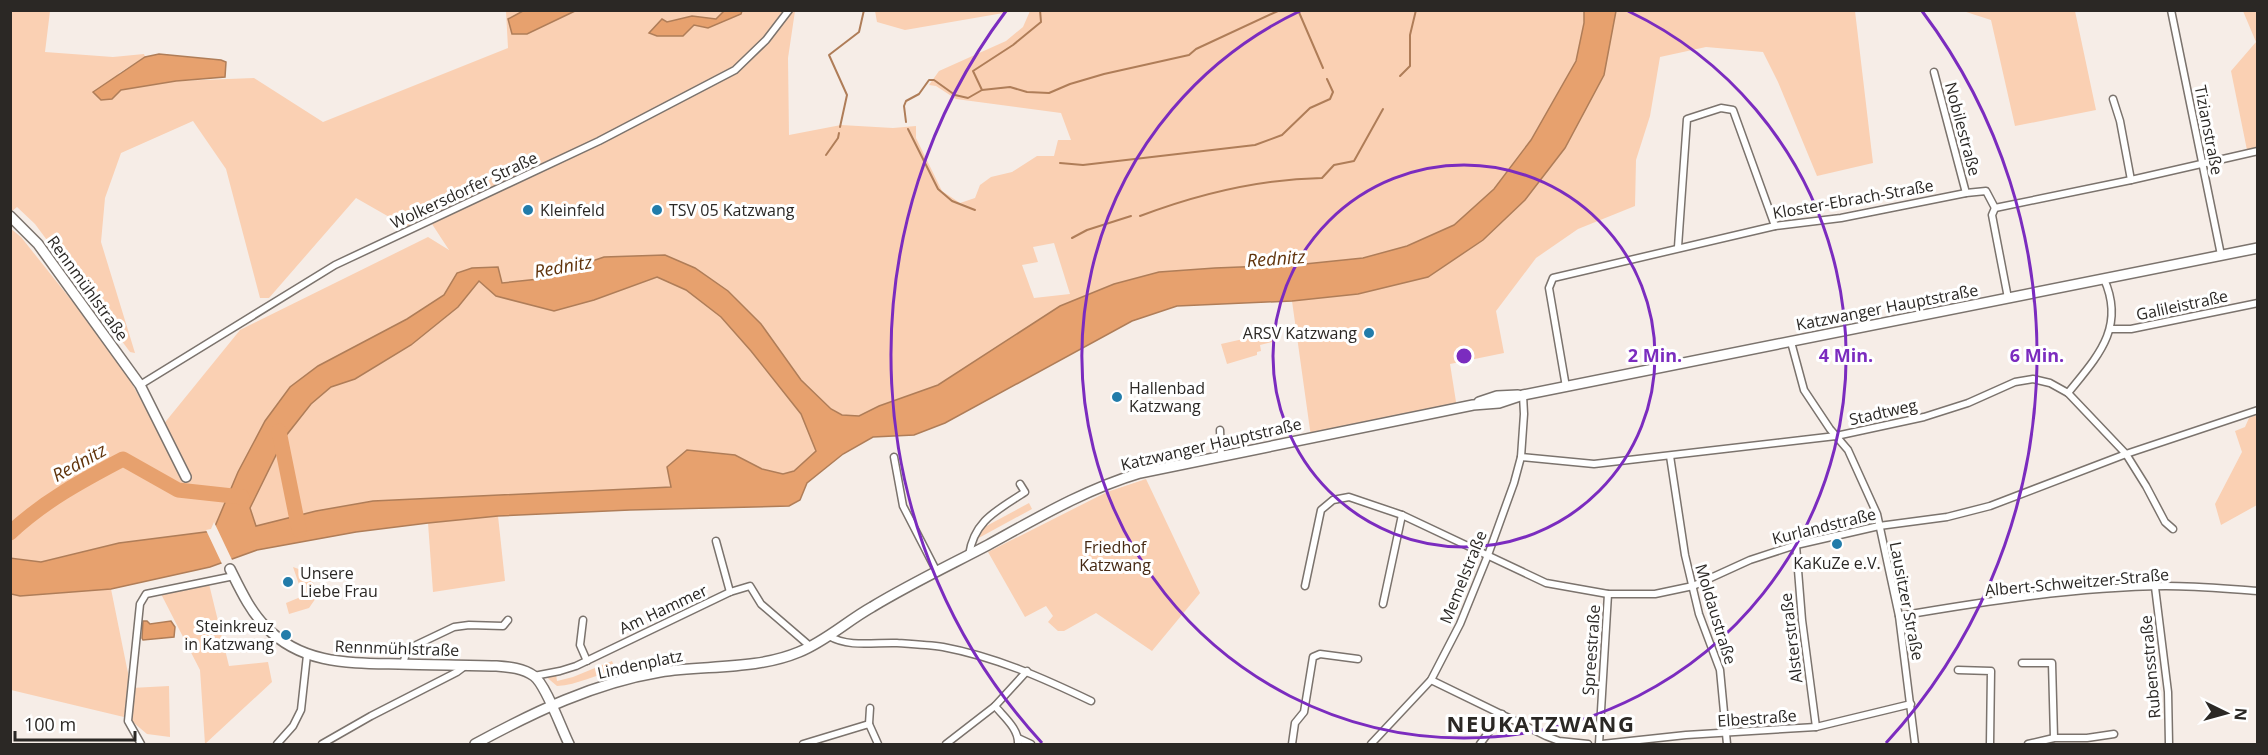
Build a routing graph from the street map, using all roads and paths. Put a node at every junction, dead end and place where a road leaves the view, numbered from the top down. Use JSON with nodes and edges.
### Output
{"nodes":[{"id":1,"x":789,"y":10,"type":"edge"},
{"id":2,"x":2171,"y":10,"type":"edge"},
{"id":3,"x":1934,"y":72,"type":"dead end"},
{"id":4,"x":2113,"y":99,"type":"dead end"},
{"id":5,"x":2258,"y":152,"type":"edge"},
{"id":6,"x":2203,"y":165,"type":"junction"},
{"id":7,"x":2132,"y":180,"type":"junction"},
{"id":8,"x":1966,"y":193,"type":"junction"},
{"id":9,"x":1995,"y":207,"type":"junction"},
{"id":10,"x":10,"y":216,"type":"edge"},
{"id":11,"x":1775,"y":226,"type":"junction"},
{"id":12,"x":1678,"y":247,"type":"junction"},
{"id":13,"x":2258,"y":248,"type":"edge"},
{"id":14,"x":2221,"y":255,"type":"junction"},
{"id":15,"x":2104,"y":279,"type":"junction"},
{"id":16,"x":2007,"y":298,"type":"junction"},
{"id":17,"x":2258,"y":303,"type":"edge"},
{"id":18,"x":2110,"y":328,"type":"junction"},
{"id":19,"x":1791,"y":342,"type":"junction"},
{"id":20,"x":140,"y":386,"type":"junction"},
{"id":21,"x":1566,"y":387,"type":"junction"},
{"id":22,"x":2068,"y":393,"type":"junction"},
{"id":23,"x":1523,"y":395,"type":"junction"},
{"id":24,"x":2258,"y":410,"type":"edge"},
{"id":25,"x":1220,"y":430,"type":"dead end"},
{"id":26,"x":1836,"y":435,"type":"junction"},
{"id":27,"x":2126,"y":454,"type":"junction"},
{"id":28,"x":1221,"y":456,"type":"junction"},
{"id":29,"x":1670,"y":456,"type":"junction"},
{"id":30,"x":894,"y":457,"type":"dead end"},
{"id":31,"x":1521,"y":457,"type":"junction"},
{"id":32,"x":186,"y":477,"type":"dead end"},
{"id":33,"x":1020,"y":483,"type":"dead end"},
{"id":34,"x":1402,"y":515,"type":"junction"},
{"id":35,"x":1879,"y":526,"type":"junction"},
{"id":36,"x":2173,"y":529,"type":"dead end"},
{"id":37,"x":716,"y":541,"type":"dead end"},
{"id":38,"x":1796,"y":545,"type":"junction"},
{"id":39,"x":969,"y":555,"type":"junction"},
{"id":40,"x":1488,"y":555,"type":"junction"},
{"id":41,"x":232,"y":572,"type":"joint"},
{"id":42,"x":937,"y":572,"type":"junction"},
{"id":43,"x":1305,"y":586,"type":"dead end"},
{"id":44,"x":1693,"y":586,"type":"junction"},
{"id":45,"x":2155,"y":586,"type":"junction"},
{"id":46,"x":2258,"y":591,"type":"edge"},
{"id":47,"x":730,"y":592,"type":"junction"},
{"id":48,"x":1608,"y":594,"type":"junction"},
{"id":49,"x":1383,"y":604,"type":"dead end"},
{"id":50,"x":1899,"y":616,"type":"junction"},
{"id":51,"x":508,"y":620,"type":"dead end"},
{"id":52,"x":583,"y":620,"type":"dead end"},
{"id":53,"x":830,"y":636,"type":"junction"},
{"id":54,"x":811,"y":647,"type":"junction"},
{"id":55,"x":608,"y":650,"type":"joint"},
{"id":56,"x":307,"y":655,"type":"junction"},
{"id":57,"x":1358,"y":659,"type":"dead end"},
{"id":58,"x":587,"y":661,"type":"junction"},
{"id":59,"x":2022,"y":663,"type":"dead end"},
{"id":60,"x":403,"y":664,"type":"junction"},
{"id":61,"x":465,"y":665,"type":"junction"},
{"id":62,"x":739,"y":665,"type":"joint"},
{"id":63,"x":1958,"y":670,"type":"dead end"},
{"id":64,"x":1028,"y":671,"type":"junction"},
{"id":65,"x":534,"y":675,"type":"junction"},
{"id":66,"x":1431,"y":680,"type":"junction"},
{"id":67,"x":1091,"y":701,"type":"dead end"},
{"id":68,"x":1911,"y":704,"type":"junction"},
{"id":69,"x":551,"y":705,"type":"junction"},
{"id":70,"x":994,"y":706,"type":"junction"},
{"id":71,"x":870,"y":708,"type":"dead end"},
{"id":72,"x":1502,"y":714,"type":"junction"},
{"id":73,"x":869,"y":724,"type":"junction"},
{"id":74,"x":1816,"y":728,"type":"junction"},
{"id":75,"x":1727,"y":733,"type":"junction"},
{"id":76,"x":2114,"y":734,"type":"dead end"},
{"id":77,"x":2054,"y":738,"type":"junction"},
{"id":78,"x":1018,"y":741,"type":"edge"},
{"id":79,"x":2087,"y":741,"type":"edge"},
{"id":80,"x":141,"y":744,"type":"edge"},
{"id":81,"x":276,"y":744,"type":"edge"},
{"id":82,"x":322,"y":744,"type":"edge"},
{"id":83,"x":475,"y":744,"type":"edge"},
{"id":84,"x":569,"y":744,"type":"edge"},
{"id":85,"x":803,"y":744,"type":"edge"},
{"id":86,"x":878,"y":744,"type":"edge"},
{"id":87,"x":946,"y":744,"type":"edge"},
{"id":88,"x":1031,"y":744,"type":"edge"},
{"id":89,"x":1292,"y":744,"type":"edge"},
{"id":90,"x":1371,"y":744,"type":"edge"},
{"id":91,"x":1480,"y":744,"type":"edge"},
{"id":92,"x":1588,"y":744,"type":"edge"},
{"id":93,"x":1600,"y":744,"type":"edge"},
{"id":94,"x":1727,"y":744,"type":"edge"},
{"id":95,"x":1915,"y":744,"type":"edge"},
{"id":96,"x":1990,"y":744,"type":"edge"},
{"id":97,"x":2028,"y":744,"type":"edge"},
{"id":98,"x":2169,"y":744,"type":"edge"}],
"edges":[{"from":1,"to":20,"type":"street","name":"Wolkersdorfer Straße"},
{"from":2,"to":6,"type":"street","name":"Tizianstraße"},
{"from":3,"to":8,"type":"street","name":"Nobilestraße"},
{"from":4,"to":7,"type":"street"},
{"from":5,"to":6,"type":"street"},
{"from":6,"to":7,"type":"street"},
{"from":6,"to":14,"type":"street","name":"Tizianstraße"},
{"from":7,"to":9,"type":"street"},
{"from":8,"to":9,"type":"street","name":"Kloster-Ebrach-Straße"},
{"from":8,"to":11,"type":"street","name":"Kloster-Ebrach-Straße"},
{"from":9,"to":16,"type":"street"},
{"from":10,"to":20,"type":"main road","name":"Rennmühlstraße"},
{"from":11,"to":12,"type":"street","name":"Kloster-Ebrach-Straße"},
{"from":11,"to":12,"type":"street"},
{"from":12,"to":21,"type":"street","name":"Kloster-Ebrach-Straße"},
{"from":13,"to":14,"type":"main road","name":"Katzwanger Hauptstraße"},
{"from":14,"to":15,"type":"main road","name":"Katzwanger Hauptstraße"},
{"from":15,"to":16,"type":"main road","name":"Katzwanger Hauptstraße"},
{"from":15,"to":18,"type":"street","name":"Galileistraße"},
{"from":16,"to":19,"type":"main road","name":"Katzwanger Hauptstraße"},
{"from":17,"to":18,"type":"street","name":"Galileistraße"},
{"from":18,"to":22,"type":"street","name":"Galileistraße"},
{"from":19,"to":21,"type":"main road","name":"Katzwanger Hauptstraße"},
{"from":19,"to":26,"type":"street","name":"Lausitzer Straße"},
{"from":20,"to":32,"type":"main road","name":"Rennmühlstraße"},
{"from":21,"to":23,"type":"main road","name":"Katzwanger Hauptstraße"},
{"from":22,"to":26,"type":"street","name":"Stadtweg"},
{"from":22,"to":27,"type":"street","name":"Stadtweg"},
{"from":23,"to":28,"type":"main road","name":"Katzwanger Hauptstraße"},
{"from":23,"to":31,"type":"street","name":"Memelstraße"},
{"from":24,"to":27,"type":"street","name":"Kurlandstraße"},
{"from":25,"to":28,"type":"street"},
{"from":26,"to":29,"type":"street","name":"Stadtweg"},
{"from":26,"to":35,"type":"street","name":"Lausitzer Straße"},
{"from":27,"to":35,"type":"street","name":"Kurlandstraße"},
{"from":27,"to":36,"type":"street","name":"Stadtweg"},
{"from":28,"to":39,"type":"main road","name":"Katzwanger Hauptstraße"},
{"from":29,"to":31,"type":"street","name":"Stadtweg"},
{"from":29,"to":44,"type":"street","name":"Moldaustraße"},
{"from":30,"to":42,"type":"street"},
{"from":31,"to":40,"type":"street","name":"Memelstraße"},
{"from":33,"to":39,"type":"street"},
{"from":34,"to":40,"type":"street","name":"Kurlandstraße"},
{"from":34,"to":43,"type":"street","name":"Kurlandstraße"},
{"from":34,"to":49,"type":"street"},
{"from":35,"to":38,"type":"street","name":"Kurlandstraße"},
{"from":35,"to":50,"type":"street","name":"Lausitzer Straße"},
{"from":37,"to":47,"type":"street","name":"Am Hammer"},
{"from":38,"to":44,"type":"street","name":"Kurlandstraße"},
{"from":38,"to":74,"type":"street","name":"Alsterstraße"},
{"from":39,"to":42,"type":"main road","name":"Katzwanger Hauptstraße"},
{"from":40,"to":48,"type":"street","name":"Kurlandstraße"},
{"from":40,"to":66,"type":"street","name":"Memelstraße"},
{"from":41,"to":56,"type":"main road","name":"Rennmühlstraße"},
{"from":41,"to":80,"type":"street"},
{"from":42,"to":53,"type":"main road","name":"Katzwanger Hauptstraße"},
{"from":44,"to":48,"type":"street","name":"Kurlandstraße"},
{"from":44,"to":75,"type":"street","name":"Moldaustraße"},
{"from":45,"to":46,"type":"street","name":"Albert-Schweitzer-Straße"},
{"from":45,"to":50,"type":"street","name":"Albert-Schweitzer-Straße"},
{"from":45,"to":98,"type":"street","name":"Rubensstraße"},
{"from":47,"to":54,"type":"street","name":"Am Hammer"},
{"from":47,"to":55,"type":"street","name":"Am Hammer"},
{"from":48,"to":93,"type":"street","name":"Spreestraße"},
{"from":50,"to":68,"type":"street","name":"Lausitzer Straße"},
{"from":51,"to":60,"type":"street"},
{"from":52,"to":58,"type":"street"},
{"from":53,"to":54,"type":"main road","name":"Katzwanger Hauptstraße"},
{"from":53,"to":64,"type":"street"},
{"from":54,"to":62,"type":"main road","name":"Katzwanger Hauptstraße"},
{"from":55,"to":58,"type":"street","name":"Lindenplatz"},
{"from":56,"to":60,"type":"main road","name":"Rennmühlstraße"},
{"from":56,"to":81,"type":"street"},
{"from":57,"to":89,"type":"street"},
{"from":58,"to":65,"type":"street","name":"Lindenplatz"},
{"from":59,"to":77,"type":"street"},
{"from":60,"to":61,"type":"main road","name":"Rennmühlstraße"},
{"from":61,"to":65,"type":"main road","name":"Rennmühlstraße"},
{"from":61,"to":82,"type":"street"},
{"from":62,"to":69,"type":"main road","name":"Lindenplatz"},
{"from":63,"to":96,"type":"street"},
{"from":64,"to":67,"type":"street"},
{"from":64,"to":70,"type":"street"},
{"from":65,"to":69,"type":"main road"},
{"from":66,"to":72,"type":"street"},
{"from":66,"to":90,"type":"street","name":"Memelstraße"},
{"from":68,"to":74,"type":"street","name":"Elbestraße"},
{"from":68,"to":95,"type":"street","name":"Lausitzer Straße"},
{"from":69,"to":83,"type":"main road","name":"Lindenplatz"},
{"from":69,"to":84,"type":"main road"},
{"from":70,"to":78,"type":"street"},
{"from":70,"to":87,"type":"street"},
{"from":71,"to":73,"type":"street"},
{"from":72,"to":91,"type":"street"},
{"from":72,"to":92,"type":"street"},
{"from":73,"to":85,"type":"street"},
{"from":73,"to":86,"type":"street"},
{"from":74,"to":75,"type":"street","name":"Elbestraße"},
{"from":75,"to":93,"type":"street","name":"Elbestraße"},
{"from":75,"to":94,"type":"street","name":"Moldaustraße"},
{"from":76,"to":79,"type":"street"},
{"from":77,"to":79,"type":"street"},
{"from":77,"to":97,"type":"street"},
{"from":78,"to":88,"type":"street"}]}
